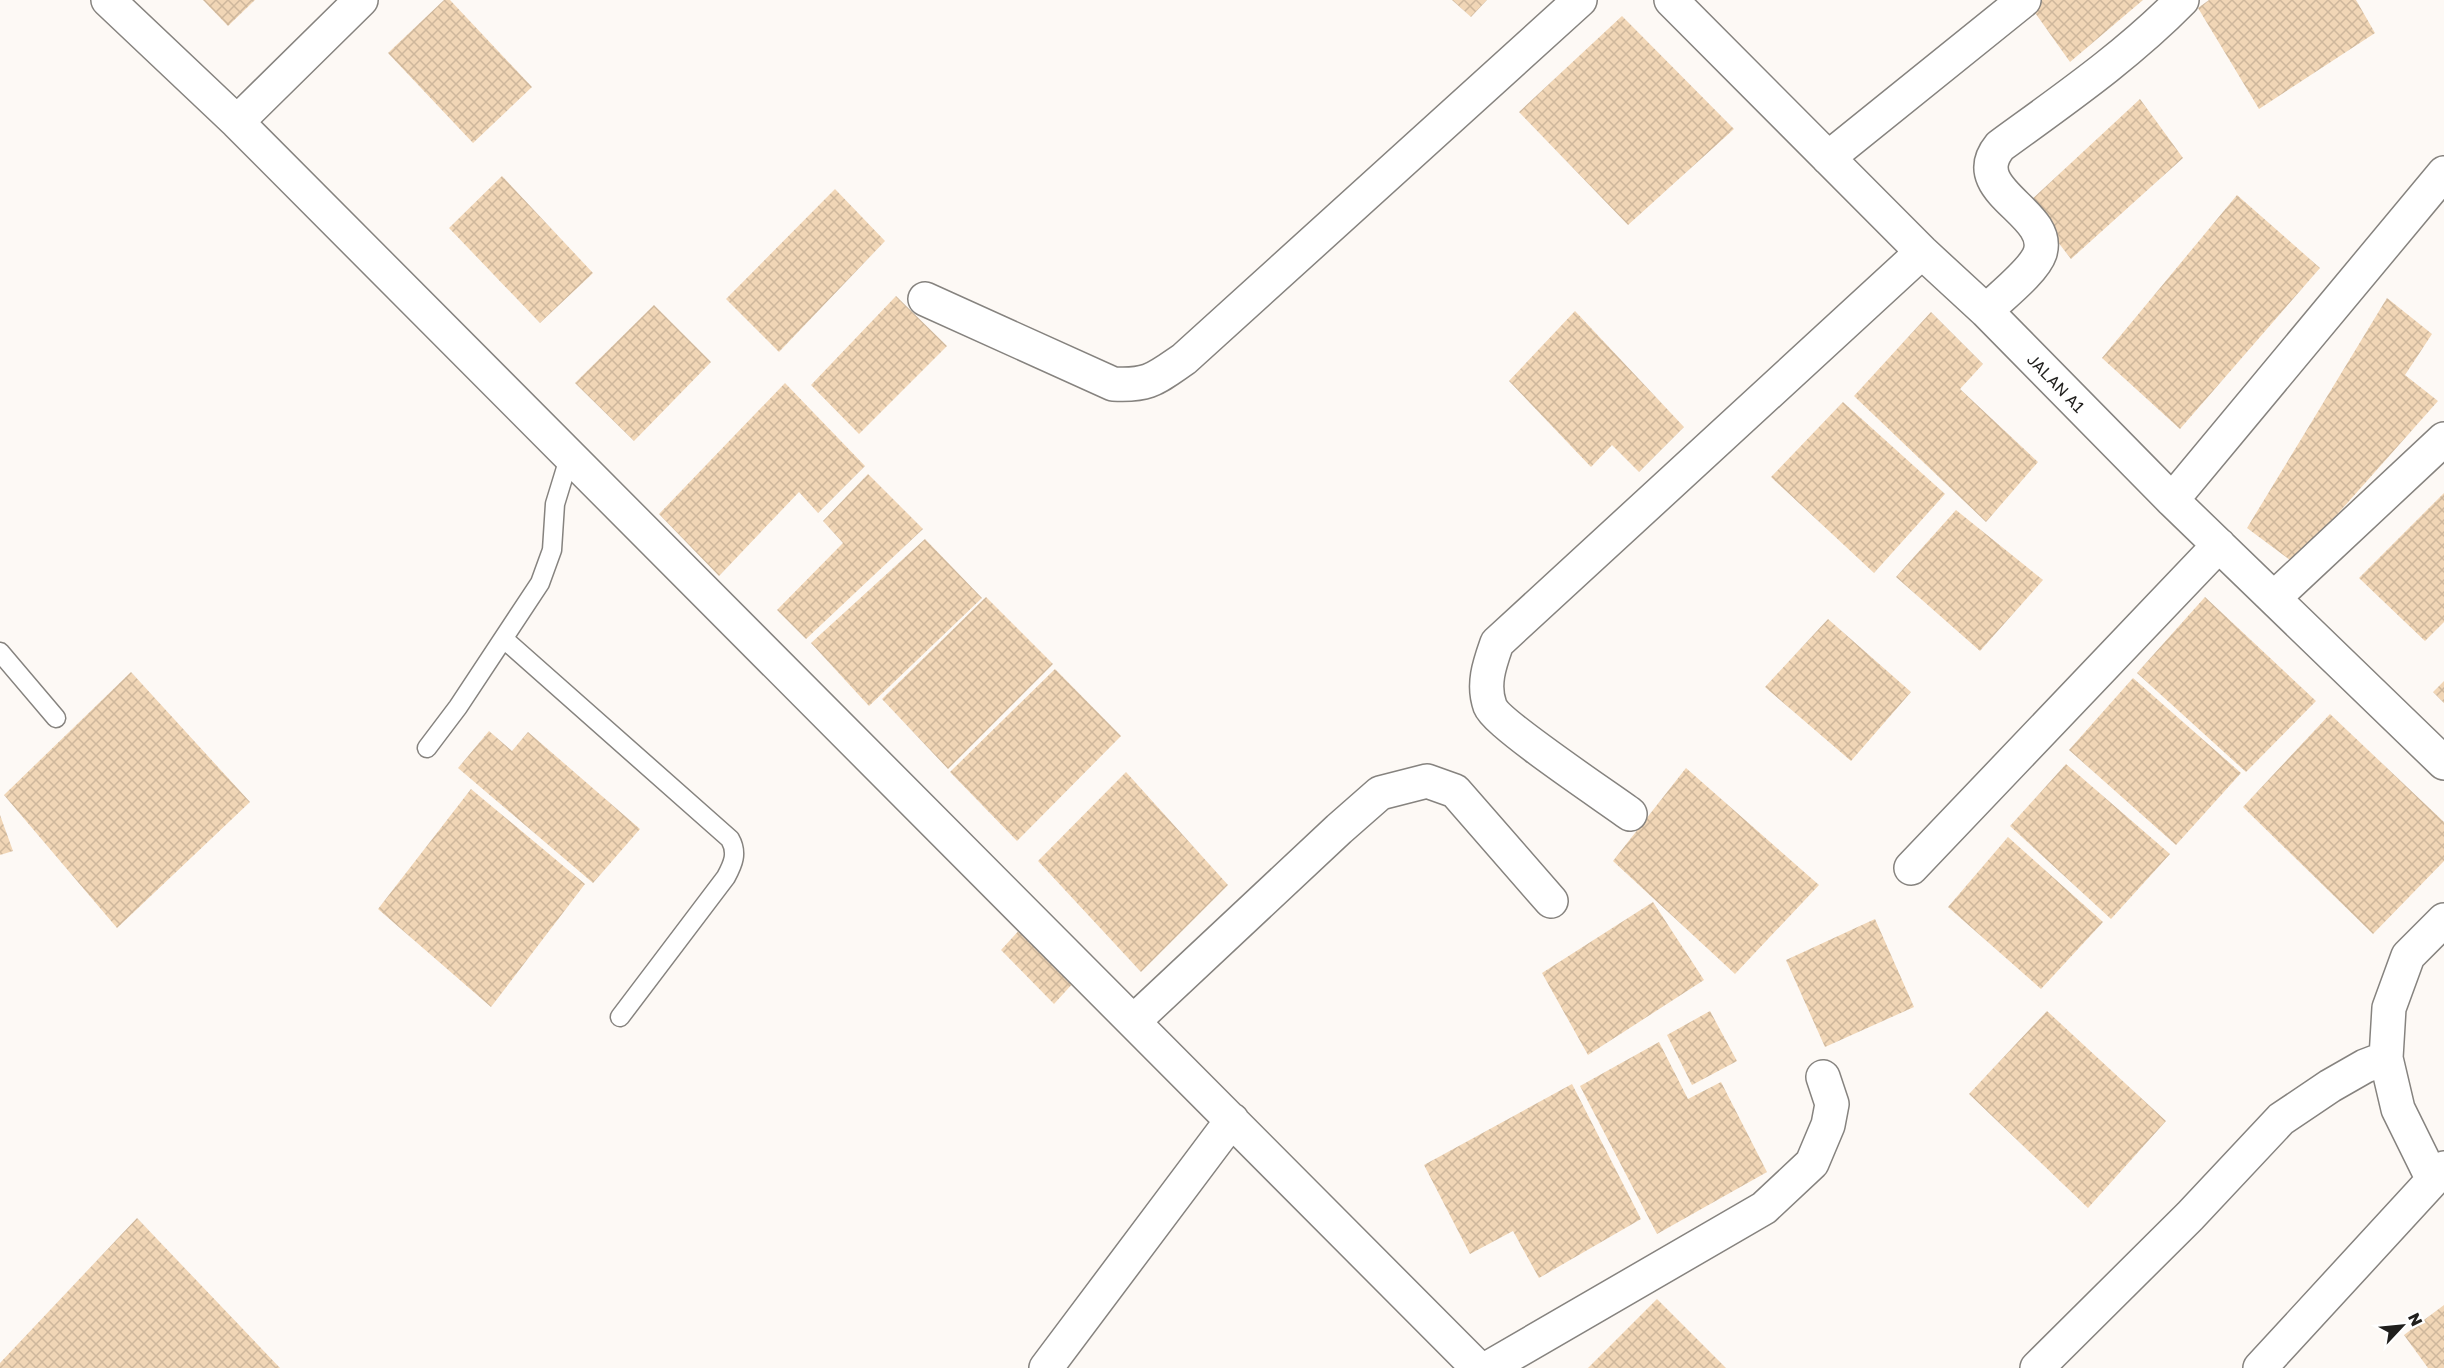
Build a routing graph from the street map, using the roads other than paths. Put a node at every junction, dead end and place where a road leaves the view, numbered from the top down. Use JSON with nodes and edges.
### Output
{"nodes":[{"id":1,"x":108,"y":0,"type":"edge"},
{"id":2,"x":361,"y":0,"type":"edge"},
{"id":3,"x":1580,"y":0,"type":"edge"},
{"id":4,"x":1671,"y":0,"type":"edge"},
{"id":5,"x":2024,"y":0,"type":"edge"},
{"id":6,"x":2182,"y":0,"type":"edge"},
{"id":7,"x":237,"y":122,"type":"junction"},
{"id":8,"x":1828,"y":158,"type":"junction"},
{"id":9,"x":2444,"y":173,"type":"edge"},
{"id":10,"x":1922,"y":252,"type":"junction"},
{"id":11,"x":925,"y":299,"type":"dead end"},
{"id":12,"x":1986,"y":311,"type":"junction"},
{"id":13,"x":2444,"y":439,"type":"edge"},
{"id":14,"x":570,"y":455,"type":"junction"},
{"id":15,"x":2172,"y":500,"type":"junction"},
{"id":16,"x":2219,"y":545,"type":"junction"},
{"id":17,"x":2274,"y":598,"type":"junction"},
{"id":18,"x":504,"y":639,"type":"junction"},
{"id":19,"x":0,"y":652,"type":"edge"},
{"id":20,"x":56,"y":718,"type":"dead end"},
{"id":21,"x":427,"y":748,"type":"dead end"},
{"id":22,"x":2444,"y":763,"type":"edge"},
{"id":23,"x":1630,"y":814,"type":"dead end"},
{"id":24,"x":1911,"y":868,"type":"dead end"},
{"id":25,"x":1551,"y":901,"type":"dead end"},
{"id":26,"x":2444,"y":920,"type":"edge"},
{"id":27,"x":620,"y":1017,"type":"dead end"},
{"id":28,"x":1134,"y":1021,"type":"junction"},
{"id":29,"x":2386,"y":1058,"type":"junction"},
{"id":30,"x":1823,"y":1077,"type":"dead end"},
{"id":31,"x":1232,"y":1120,"type":"junction"},
{"id":32,"x":2438,"y":1174,"type":"edge"},
{"id":33,"x":1046,"y":1368,"type":"edge"},
{"id":34,"x":1478,"y":1368,"type":"edge"},
{"id":35,"x":1488,"y":1368,"type":"edge"},
{"id":36,"x":2037,"y":1368,"type":"edge"},
{"id":37,"x":2260,"y":1368,"type":"edge"}],
"edges":[{"from":1,"to":7,"type":"street"},
{"from":2,"to":7,"type":"street"},
{"from":3,"to":11,"type":"street"},
{"from":4,"to":8,"type":"street","name":"JALAN A1"},
{"from":5,"to":8,"type":"street"},
{"from":6,"to":12,"type":"street"},
{"from":7,"to":14,"type":"street"},
{"from":8,"to":10,"type":"street","name":"JALAN A1"},
{"from":9,"to":15,"type":"street"},
{"from":10,"to":12,"type":"street","name":"JALAN A1"},
{"from":10,"to":23,"type":"street"},
{"from":12,"to":15,"type":"street","name":"JALAN A1"},
{"from":13,"to":17,"type":"street"},
{"from":14,"to":18,"type":"lane"},
{"from":14,"to":28,"type":"street"},
{"from":15,"to":16,"type":"street","name":"JALAN A1"},
{"from":16,"to":17,"type":"street","name":"JALAN A1"},
{"from":16,"to":24,"type":"street"},
{"from":17,"to":22,"type":"street","name":"JALAN A1"},
{"from":18,"to":21,"type":"lane"},
{"from":18,"to":27,"type":"lane"},
{"from":19,"to":20,"type":"lane"},
{"from":25,"to":28,"type":"street"},
{"from":26,"to":29,"type":"street"},
{"from":28,"to":31,"type":"street"},
{"from":29,"to":32,"type":"street"},
{"from":29,"to":36,"type":"street"},
{"from":30,"to":35,"type":"street"},
{"from":31,"to":33,"type":"street"},
{"from":31,"to":34,"type":"street"},
{"from":32,"to":37,"type":"street"}]}
